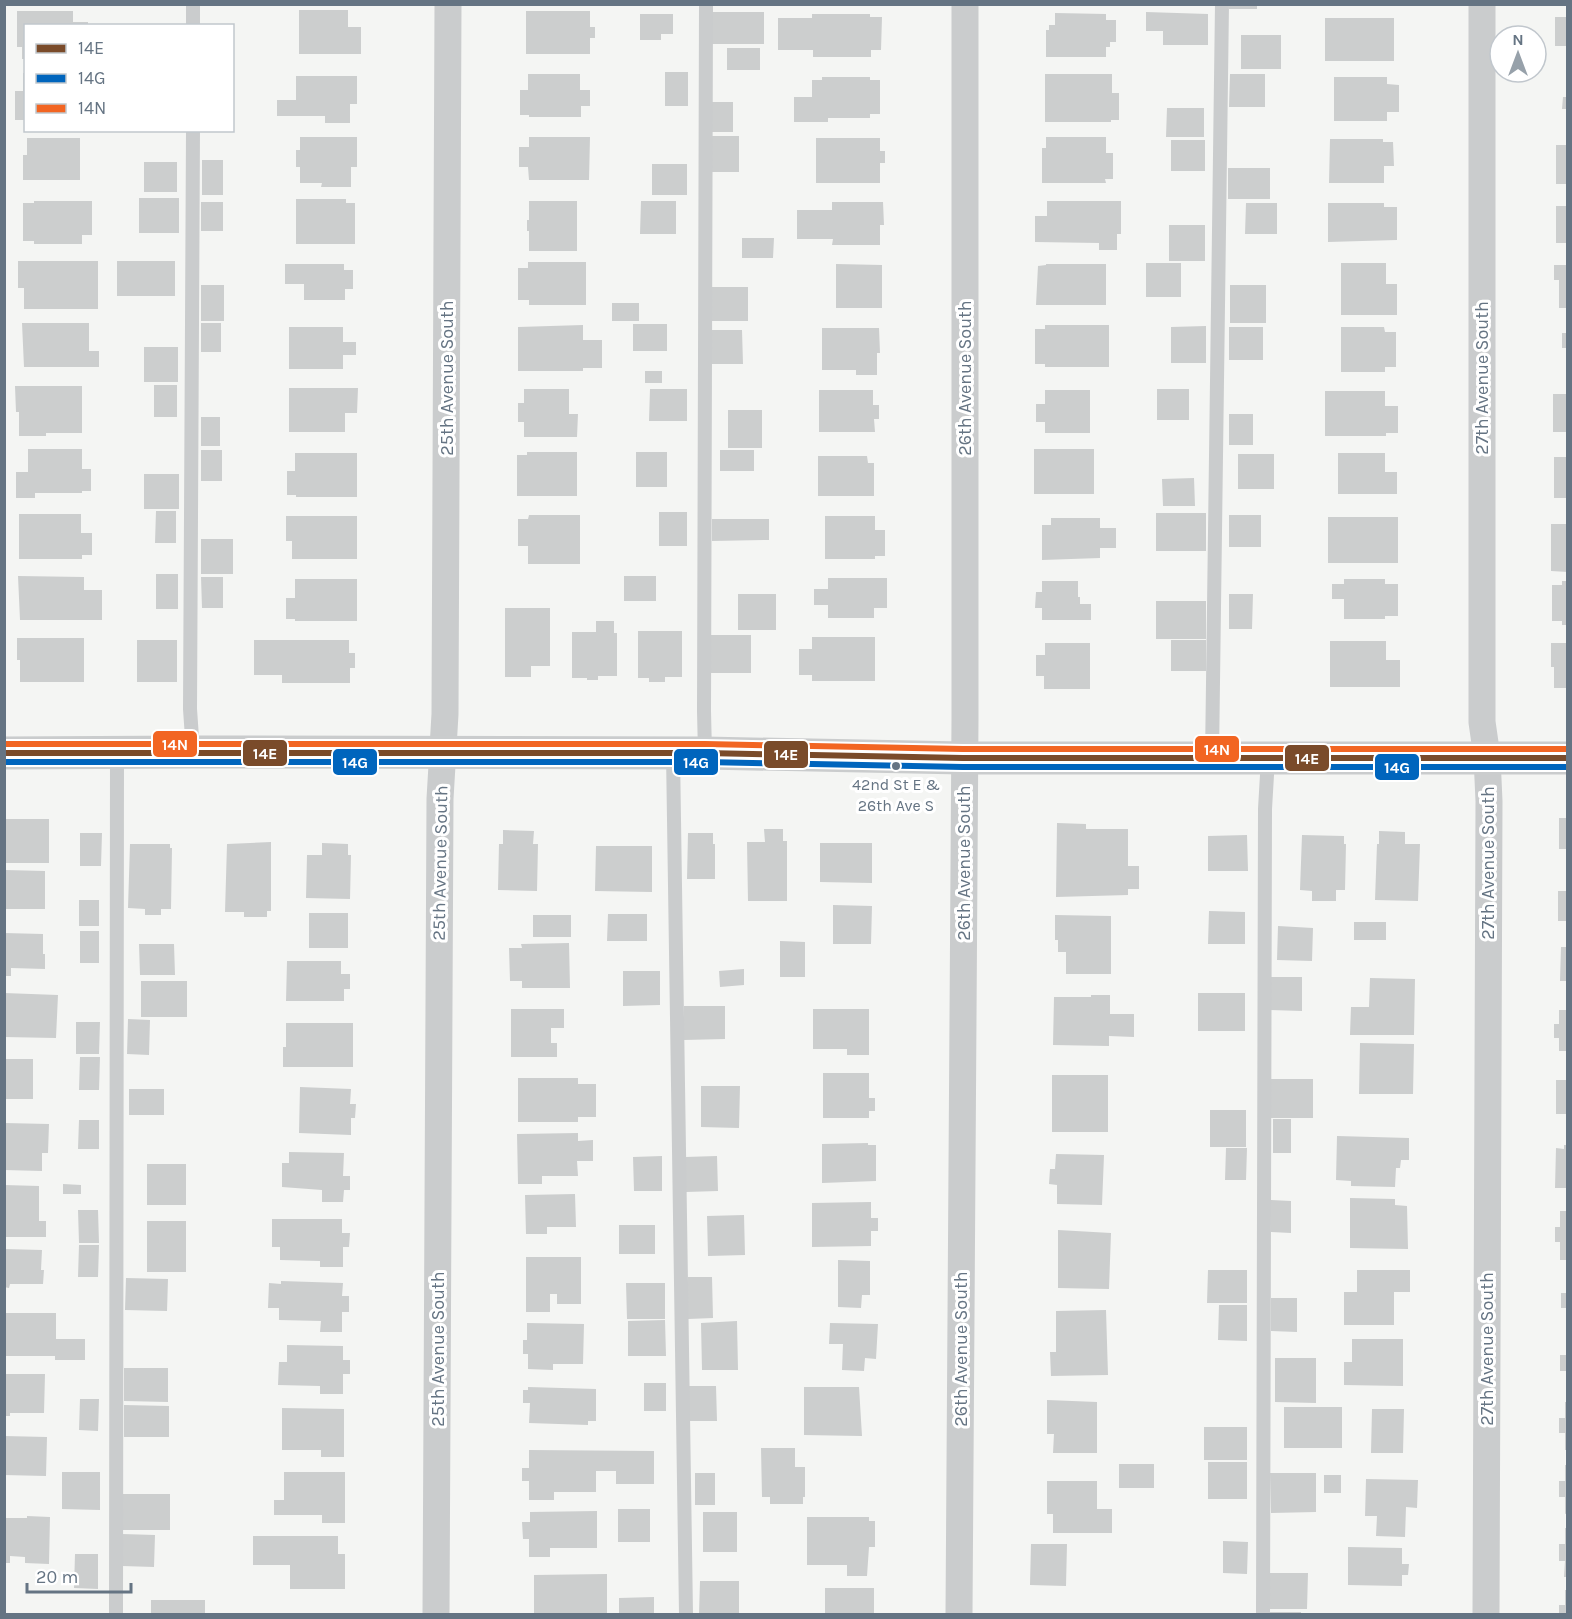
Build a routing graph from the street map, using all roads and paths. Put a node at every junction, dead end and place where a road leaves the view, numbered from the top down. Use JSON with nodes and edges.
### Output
{"nodes":[{"id":1,"x":194,"y":4,"type":"edge"},
{"id":2,"x":448,"y":4,"type":"edge"},
{"id":3,"x":706,"y":4,"type":"edge"},
{"id":4,"x":965,"y":4,"type":"edge"},
{"id":5,"x":1222,"y":4,"type":"edge"},
{"id":6,"x":1482,"y":4,"type":"edge"},
{"id":7,"x":193,"y":24,"type":"edge"},
{"id":8,"x":193,"y":132,"type":"edge"},
{"id":9,"x":117,"y":752,"type":"junction"},
{"id":10,"x":193,"y":752,"type":"junction"},
{"id":11,"x":4,"y":753,"type":"edge"},
{"id":12,"x":443,"y":753,"type":"junction"},
{"id":13,"x":673,"y":753,"type":"junction"},
{"id":14,"x":705,"y":753,"type":"junction"},
{"id":15,"x":1487,"y":757,"type":"junction"},
{"id":16,"x":963,"y":758,"type":"junction"},
{"id":17,"x":1212,"y":758,"type":"junction"},
{"id":18,"x":1268,"y":758,"type":"junction"},
{"id":19,"x":1568,"y":758,"type":"edge"},
{"id":20,"x":116,"y":1614,"type":"edge"},
{"id":21,"x":436,"y":1614,"type":"edge"},
{"id":22,"x":686,"y":1614,"type":"edge"},
{"id":23,"x":959,"y":1614,"type":"edge"},
{"id":24,"x":1263,"y":1614,"type":"edge"},
{"id":25,"x":1486,"y":1614,"type":"edge"}],
"edges":[{"from":1,"to":7,"type":"lane"},
{"from":2,"to":12,"type":"street","name":"25th Avenue South"},
{"from":3,"to":14,"type":"lane"},
{"from":4,"to":16,"type":"street","name":"26th Avenue South"},
{"from":5,"to":17,"type":"lane"},
{"from":6,"to":15,"type":"street","name":"27th Avenue South"},
{"from":8,"to":10,"type":"lane"},
{"from":9,"to":10,"type":"street"},
{"from":9,"to":11,"type":"street"},
{"from":9,"to":20,"type":"lane"},
{"from":10,"to":12,"type":"street"},
{"from":12,"to":13,"type":"street"},
{"from":12,"to":21,"type":"street","name":"25th Avenue South"},
{"from":13,"to":14,"type":"street"},
{"from":13,"to":22,"type":"lane"},
{"from":14,"to":16,"type":"street"},
{"from":15,"to":18,"type":"street"},
{"from":15,"to":19,"type":"street"},
{"from":15,"to":25,"type":"street","name":"27th Avenue South"},
{"from":16,"to":17,"type":"street"},
{"from":16,"to":23,"type":"street","name":"26th Avenue South"},
{"from":17,"to":18,"type":"street"},
{"from":18,"to":24,"type":"lane"}]}
